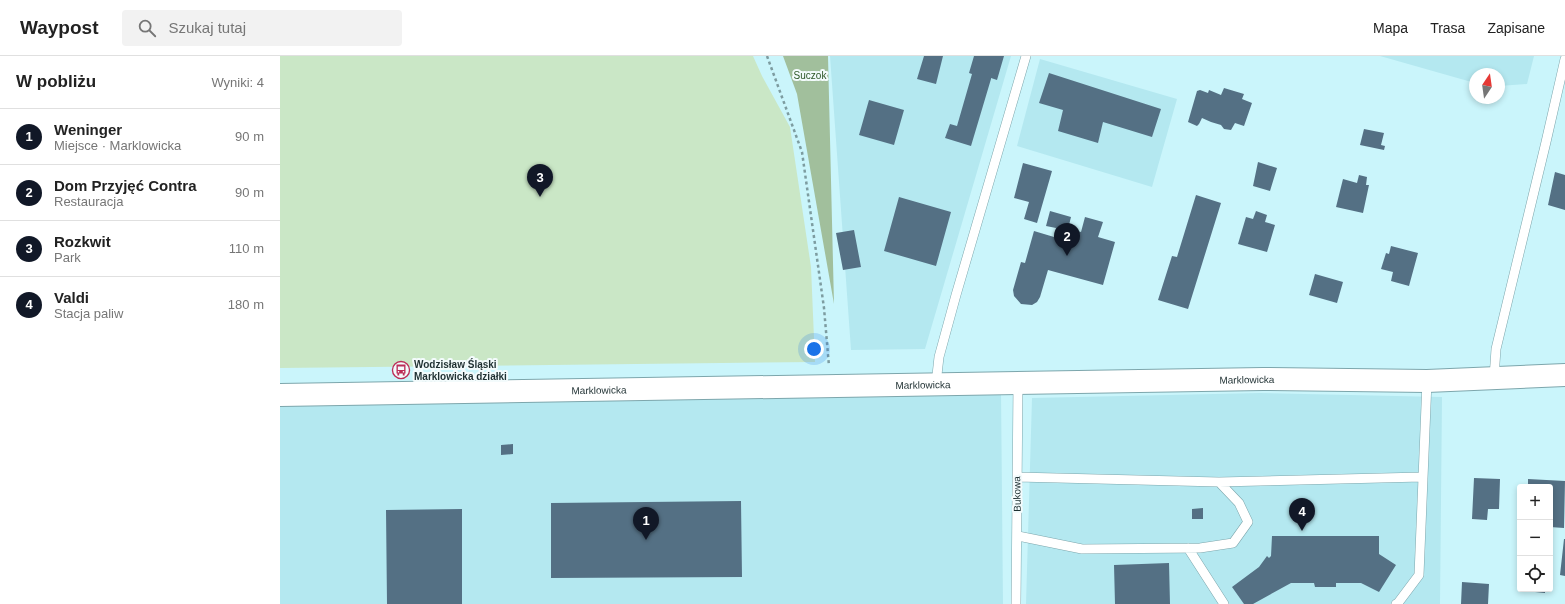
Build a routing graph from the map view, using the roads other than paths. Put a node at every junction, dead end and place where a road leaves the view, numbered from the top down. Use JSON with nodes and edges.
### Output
{"nodes":[{"id":1,"x":1026,"y":56,"type":"edge"},
{"id":2,"x":1565,"y":59,"type":"edge"},
{"id":3,"x":1565,"y":375,"type":"edge"},
{"id":4,"x":1494,"y":378,"type":"junction"},
{"id":5,"x":1427,"y":381,"type":"junction"},
{"id":6,"x":1018,"y":383,"type":"junction"},
{"id":7,"x":936,"y":384,"type":"junction"},
{"id":8,"x":280,"y":395,"type":"edge"},
{"id":9,"x":1017,"y":477,"type":"junction"},
{"id":10,"x":1422,"y":477,"type":"junction"},
{"id":11,"x":1219,"y":482,"type":"junction"},
{"id":12,"x":1018,"y":536,"type":"junction"},
{"id":13,"x":1188,"y":548,"type":"junction"},
{"id":14,"x":1016,"y":604,"type":"edge"},
{"id":15,"x":1224,"y":604,"type":"edge"},
{"id":16,"x":1396,"y":604,"type":"edge"}],
"edges":[{"from":1,"to":7,"type":"lane"},
{"from":2,"to":4,"type":"lane"},
{"from":3,"to":4,"type":"main road","name":"Marklowicka"},
{"from":4,"to":5,"type":"main road","name":"Marklowicka"},
{"from":5,"to":6,"type":"main road","name":"Marklowicka"},
{"from":5,"to":10,"type":"lane"},
{"from":6,"to":7,"type":"main road","name":"Marklowicka"},
{"from":6,"to":9,"type":"lane","name":"Bukowa"},
{"from":7,"to":8,"type":"main road","name":"Marklowicka"},
{"from":9,"to":11,"type":"lane"},
{"from":9,"to":12,"type":"lane","name":"Bukowa"},
{"from":10,"to":11,"type":"lane"},
{"from":10,"to":16,"type":"lane"},
{"from":11,"to":13,"type":"lane"},
{"from":12,"to":13,"type":"lane"},
{"from":12,"to":14,"type":"lane","name":"Bukowa"},
{"from":13,"to":15,"type":"lane"}]}
